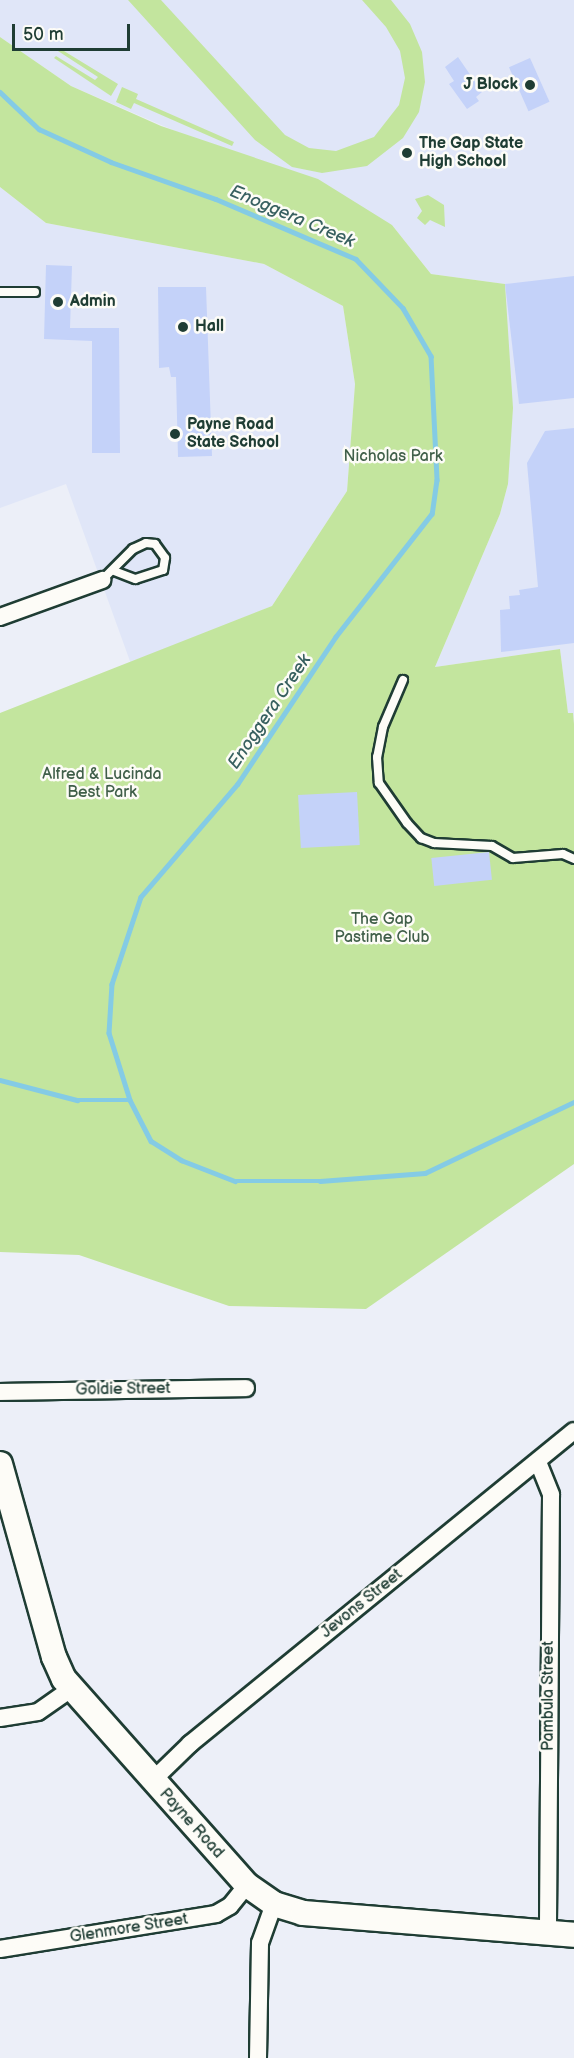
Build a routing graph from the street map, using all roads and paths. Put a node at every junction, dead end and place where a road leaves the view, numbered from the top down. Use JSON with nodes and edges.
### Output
{"nodes":[{"id":1,"x":0,"y":291,"type":"edge"},
{"id":2,"x":35,"y":292,"type":"dead end"},
{"id":3,"x":108,"y":576,"type":"junction"},
{"id":4,"x":0,"y":617,"type":"edge"},
{"id":5,"x":403,"y":680,"type":"dead end"},
{"id":6,"x":574,"y":860,"type":"edge"},
{"id":7,"x":246,"y":1388,"type":"dead end"},
{"id":8,"x":0,"y":1392,"type":"edge"},
{"id":9,"x":574,"y":1431,"type":"edge"},
{"id":10,"x":538,"y":1462,"type":"junction"},
{"id":11,"x":0,"y":1464,"type":"edge"},
{"id":12,"x":70,"y":1690,"type":"junction"},
{"id":13,"x":0,"y":1718,"type":"edge"},
{"id":14,"x":152,"y":1781,"type":"junction"},
{"id":15,"x":247,"y":1885,"type":"junction"},
{"id":16,"x":274,"y":1904,"type":"junction"},
{"id":17,"x":548,"y":1932,"type":"junction"},
{"id":18,"x":574,"y":1935,"type":"edge"},
{"id":19,"x":0,"y":1949,"type":"edge"},
{"id":20,"x":258,"y":2058,"type":"edge"}],
"edges":[{"from":1,"to":2,"type":"lane"},
{"from":3,"to":3,"type":"lane"},
{"from":3,"to":4,"type":"street"},
{"from":5,"to":6,"type":"lane"},
{"from":7,"to":8,"type":"street","name":"Goldie Street"},
{"from":9,"to":10,"type":"street","name":"Jevons Street"},
{"from":10,"to":14,"type":"street","name":"Jevons Street"},
{"from":10,"to":17,"type":"street","name":"Pambula Street"},
{"from":11,"to":12,"type":"main road","name":"Payne Road"},
{"from":12,"to":13,"type":"street"},
{"from":12,"to":14,"type":"main road","name":"Payne Road"},
{"from":14,"to":15,"type":"main road","name":"Payne Road"},
{"from":15,"to":16,"type":"main road","name":"Payne Road"},
{"from":15,"to":19,"type":"street","name":"Glenmore Street"},
{"from":16,"to":17,"type":"main road","name":"Payne Road"},
{"from":16,"to":20,"type":"street"},
{"from":17,"to":18,"type":"main road","name":"Payne Road"}]}
